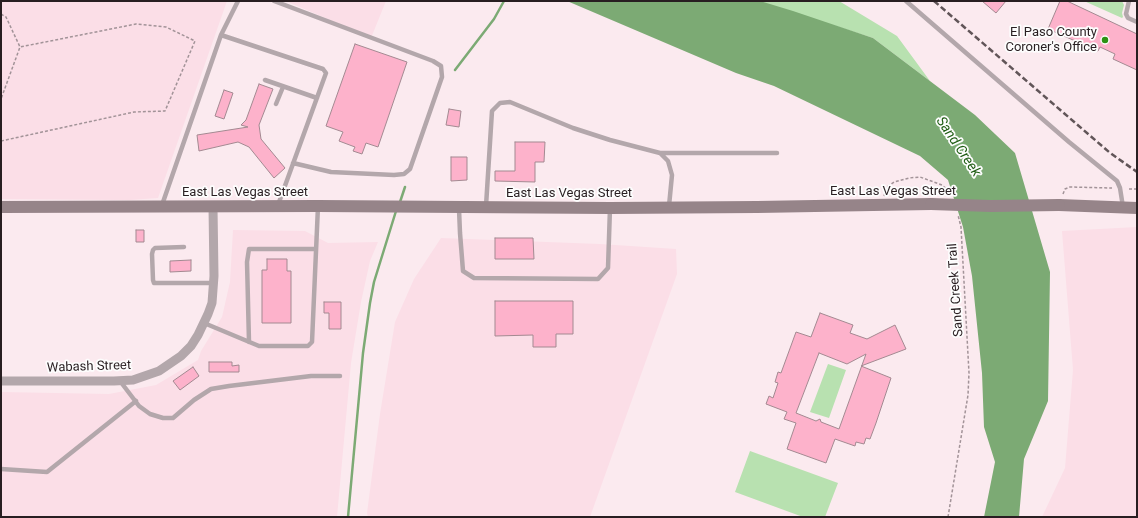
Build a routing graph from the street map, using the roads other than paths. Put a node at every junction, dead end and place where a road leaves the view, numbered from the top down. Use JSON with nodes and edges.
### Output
{"nodes":[{"id":1,"x":238,"y":1,"type":"edge"},
{"id":2,"x":274,"y":1,"type":"edge"},
{"id":3,"x":906,"y":1,"type":"edge"},
{"id":4,"x":1129,"y":1,"type":"edge"},
{"id":5,"x":1137,"y":22,"type":"edge"},
{"id":6,"x":221,"y":35,"type":"junction"},
{"id":7,"x":265,"y":80,"type":"dead end"},
{"id":8,"x":283,"y":87,"type":"junction"},
{"id":9,"x":317,"y":98,"type":"junction"},
{"id":10,"x":276,"y":104,"type":"dead end"},
{"id":11,"x":660,"y":153,"type":"junction"},
{"id":12,"x":777,"y":153,"type":"dead end"},
{"id":13,"x":293,"y":164,"type":"junction"},
{"id":14,"x":318,"y":206,"type":"junction"},
{"id":15,"x":1,"y":207,"type":"edge"},
{"id":16,"x":161,"y":207,"type":"junction"},
{"id":17,"x":213,"y":207,"type":"junction"},
{"id":18,"x":277,"y":207,"type":"junction"},
{"id":19,"x":459,"y":207,"type":"junction"},
{"id":20,"x":1123,"y":207,"type":"junction"},
{"id":21,"x":486,"y":208,"type":"junction"},
{"id":22,"x":610,"y":208,"type":"junction"},
{"id":23,"x":669,"y":208,"type":"junction"},
{"id":24,"x":1137,"y":208,"type":"edge"},
{"id":25,"x":184,"y":247,"type":"dead end"},
{"id":26,"x":316,"y":249,"type":"junction"},
{"id":27,"x":214,"y":283,"type":"junction"},
{"id":28,"x":204,"y":323,"type":"junction"},
{"id":29,"x":249,"y":342,"type":"junction"},
{"id":30,"x":340,"y":376,"type":"dead end"},
{"id":31,"x":1,"y":381,"type":"edge"},
{"id":32,"x":120,"y":381,"type":"junction"},
{"id":33,"x":136,"y":401,"type":"junction"},
{"id":34,"x":1,"y":469,"type":"edge"}],
"edges":[{"from":1,"to":6,"type":"lane"},
{"from":2,"to":13,"type":"lane"},
{"from":3,"to":20,"type":"lane"},
{"from":4,"to":5,"type":"lane"},
{"from":6,"to":9,"type":"lane"},
{"from":6,"to":16,"type":"lane"},
{"from":7,"to":8,"type":"lane"},
{"from":8,"to":9,"type":"lane"},
{"from":8,"to":10,"type":"lane"},
{"from":9,"to":13,"type":"lane"},
{"from":11,"to":12,"type":"lane"},
{"from":11,"to":21,"type":"lane"},
{"from":11,"to":23,"type":"lane"},
{"from":13,"to":18,"type":"lane"},
{"from":14,"to":18,"type":"street","name":"East Las Vegas Street"},
{"from":14,"to":19,"type":"street","name":"East Las Vegas Street"},
{"from":14,"to":26,"type":"lane"},
{"from":15,"to":16,"type":"street","name":"East Las Vegas Street"},
{"from":16,"to":17,"type":"street","name":"East Las Vegas Street"},
{"from":17,"to":18,"type":"street","name":"East Las Vegas Street"},
{"from":17,"to":27,"type":"street","name":"Wabash Street"},
{"from":19,"to":21,"type":"street","name":"East Las Vegas Street"},
{"from":19,"to":22,"type":"lane"},
{"from":20,"to":23,"type":"street","name":"East Las Vegas Street","bridge":true},
{"from":20,"to":24,"type":"street","name":"East Las Vegas Street"},
{"from":21,"to":22,"type":"street","name":"East Las Vegas Street"},
{"from":22,"to":23,"type":"street","name":"East Las Vegas Street"},
{"from":25,"to":27,"type":"lane"},
{"from":26,"to":29,"type":"lane"},
{"from":26,"to":29,"type":"lane"},
{"from":27,"to":28,"type":"street","name":"Wabash Street"},
{"from":28,"to":29,"type":"lane"},
{"from":28,"to":32,"type":"street","name":"Wabash Street"},
{"from":30,"to":33,"type":"lane"},
{"from":31,"to":32,"type":"street","name":"Wabash Street"},
{"from":32,"to":33,"type":"lane"},
{"from":33,"to":34,"type":"lane"}]}
